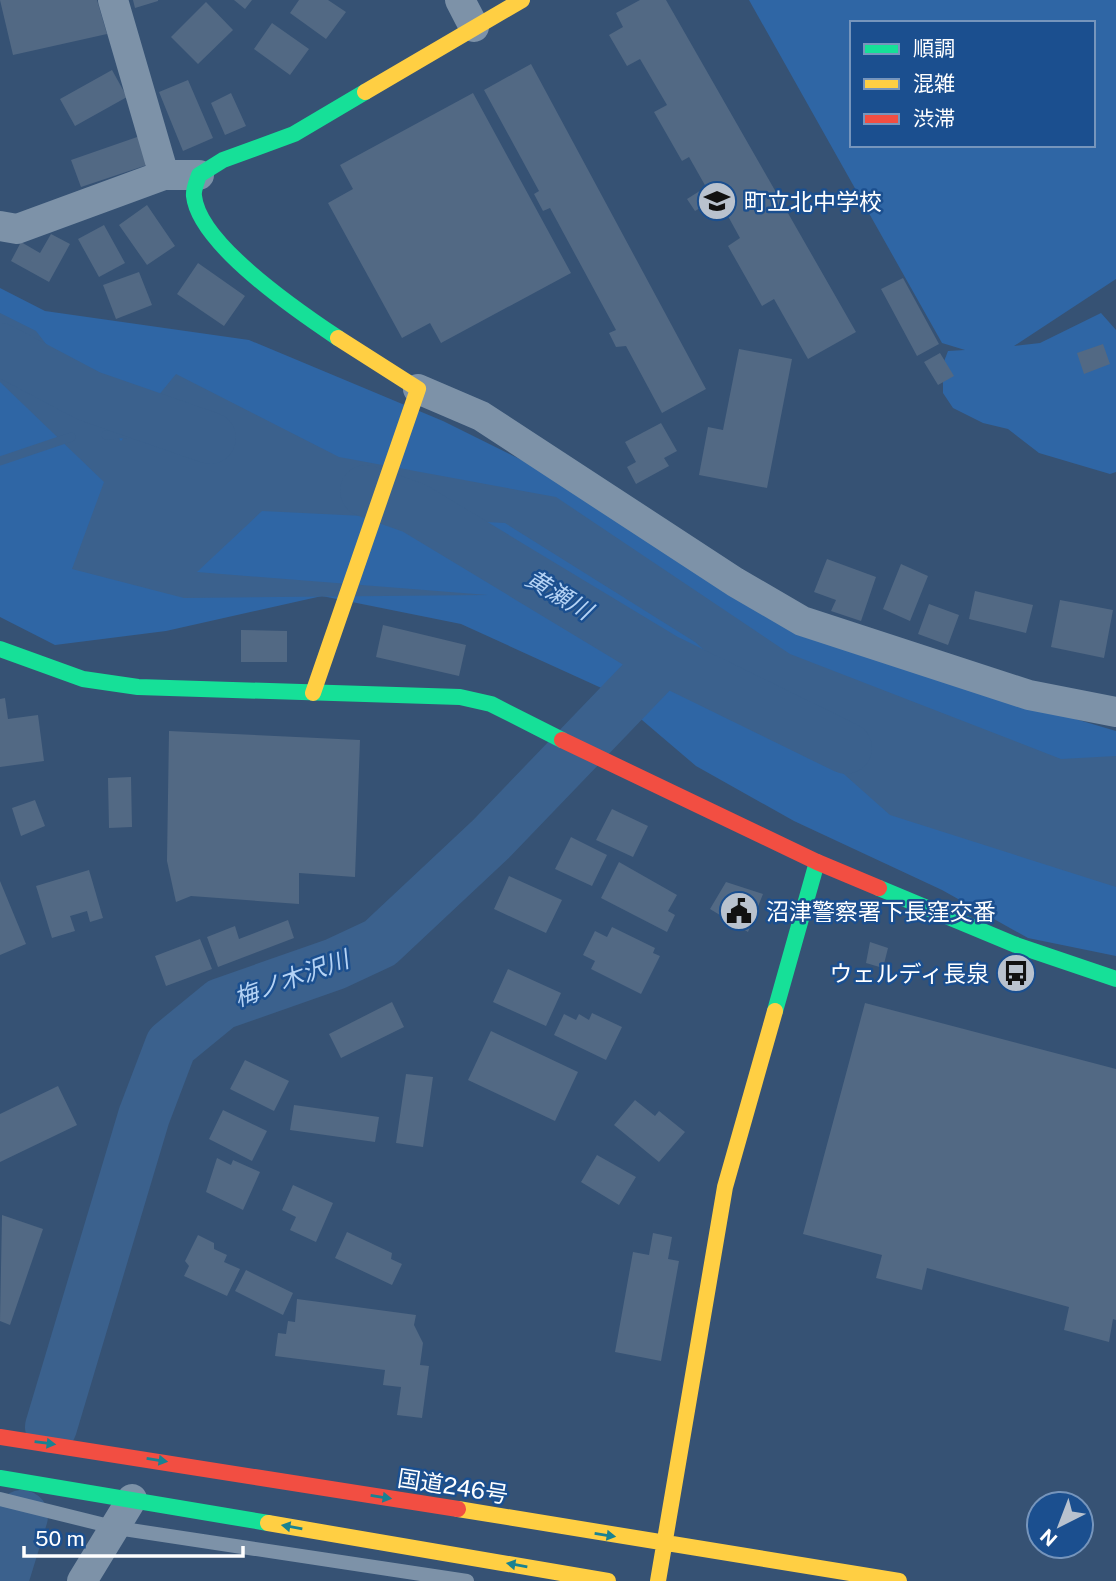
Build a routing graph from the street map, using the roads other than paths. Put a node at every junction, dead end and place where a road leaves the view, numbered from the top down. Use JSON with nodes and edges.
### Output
{"nodes":[{"id":1,"x":113,"y":0,"type":"edge"},
{"id":2,"x":460,"y":0,"type":"edge"},
{"id":3,"x":522,"y":0,"type":"edge"},
{"id":4,"x":474,"y":27,"type":"junction"},
{"id":5,"x":200,"y":175,"type":"junction"},
{"id":6,"x":164,"y":176,"type":"junction"},
{"id":7,"x":0,"y":226,"type":"edge"},
{"id":8,"x":418,"y":389,"type":"junction"},
{"id":9,"x":0,"y":649,"type":"edge"},
{"id":10,"x":313,"y":693,"type":"junction"},
{"id":11,"x":1116,"y":712,"type":"edge"},
{"id":12,"x":817,"y":862,"type":"junction"},
{"id":13,"x":1116,"y":979,"type":"edge"},
{"id":14,"x":1,"y":1437,"type":"edge"},
{"id":15,"x":0,"y":1478,"type":"edge"},
{"id":16,"x":0,"y":1499,"type":"edge"},
{"id":17,"x":132,"y":1499,"type":"junction"},
{"id":18,"x":117,"y":1528,"type":"junction"},
{"id":19,"x":664,"y":1545,"type":"junction"},
{"id":20,"x":82,"y":1581,"type":"edge"},
{"id":21,"x":465,"y":1581,"type":"edge"},
{"id":22,"x":608,"y":1581,"type":"edge"},
{"id":23,"x":658,"y":1581,"type":"edge"},
{"id":24,"x":899,"y":1581,"type":"edge"}],
"edges":[{"from":1,"to":6,"type":"street"},
{"from":2,"to":4,"type":"street"},
{"from":3,"to":4,"type":"main road"},
{"from":4,"to":5,"type":"main road"},
{"from":5,"to":6,"type":"street"},
{"from":5,"to":8,"type":"main road"},
{"from":6,"to":7,"type":"street"},
{"from":8,"to":10,"type":"main road"},
{"from":8,"to":11,"type":"street"},
{"from":9,"to":10,"type":"main road"},
{"from":10,"to":12,"type":"main road"},
{"from":12,"to":13,"type":"main road"},
{"from":12,"to":19,"type":"main road"},
{"from":14,"to":19,"type":"main road","name":"国道246号","one_way":true},
{"from":15,"to":17,"type":"main road"},
{"from":16,"to":18,"type":"lane"},
{"from":17,"to":18,"type":"street"},
{"from":22,"to":17,"type":"main road","one_way":true},
{"from":18,"to":20,"type":"street"},
{"from":18,"to":21,"type":"lane"},
{"from":19,"to":23,"type":"main road"},
{"from":19,"to":24,"type":"main road","name":"国道246号"}]}
